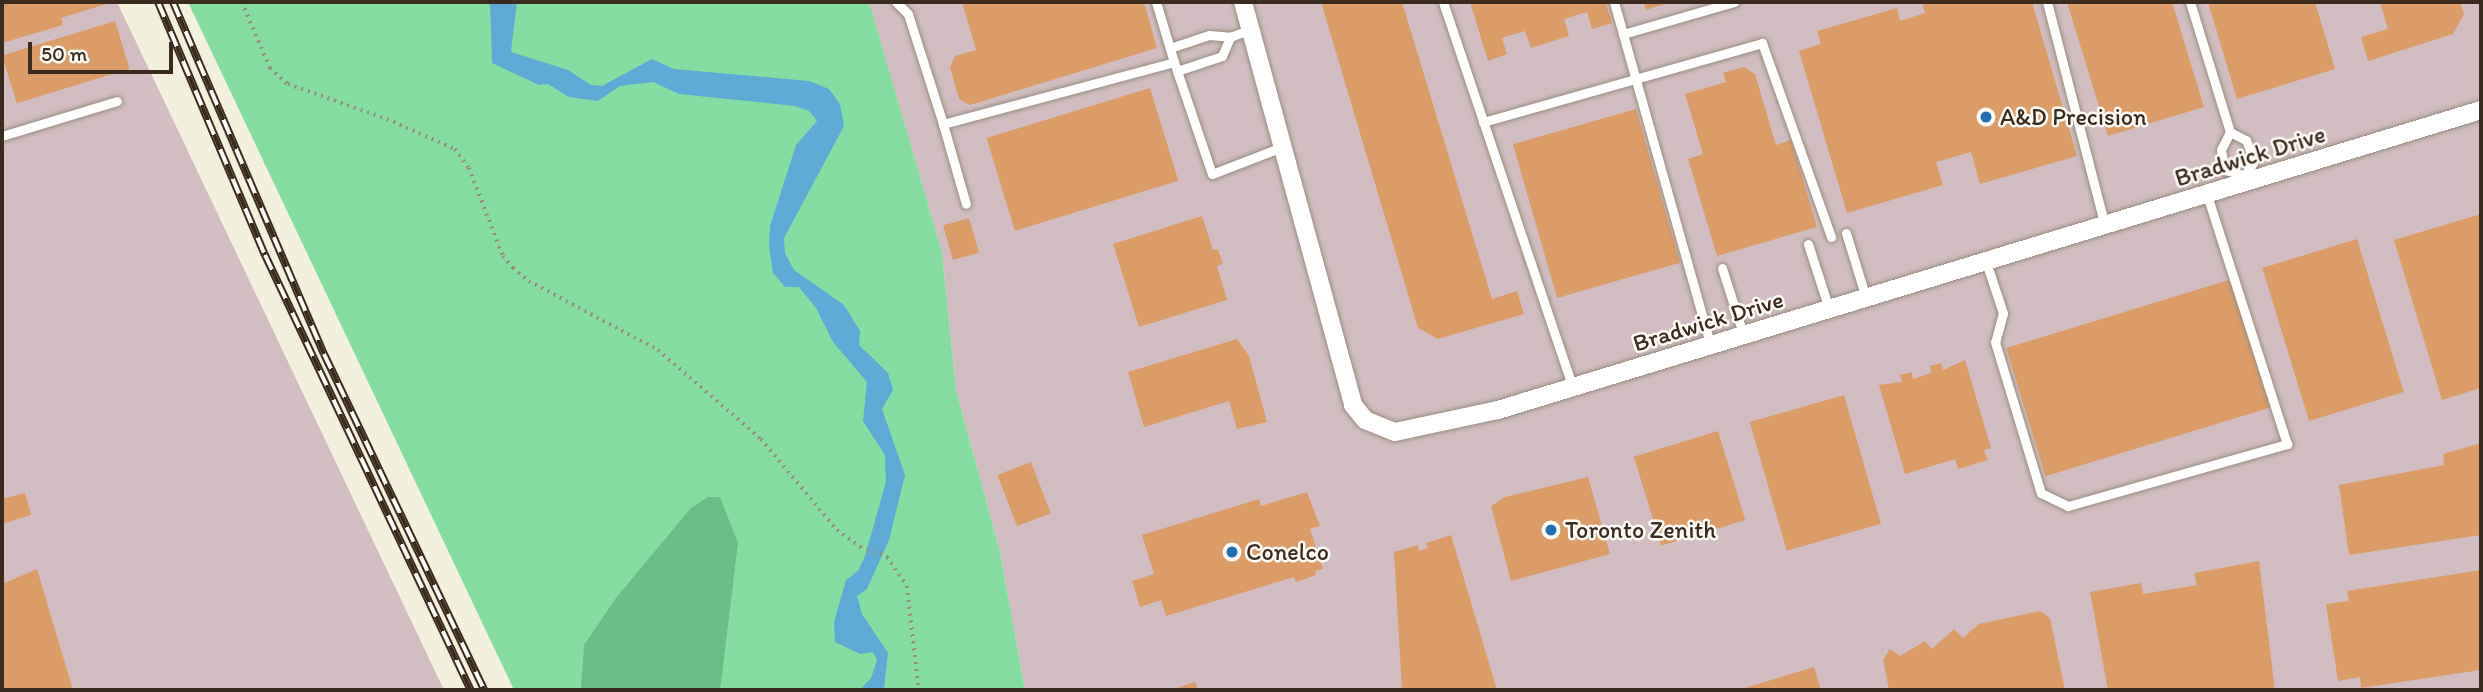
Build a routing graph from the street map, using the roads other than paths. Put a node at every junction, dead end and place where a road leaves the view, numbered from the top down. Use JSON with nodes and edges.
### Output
{"nodes":[{"id":1,"x":896,"y":2,"type":"edge"},
{"id":2,"x":1156,"y":2,"type":"edge"},
{"id":3,"x":1243,"y":2,"type":"edge"},
{"id":4,"x":1443,"y":2,"type":"edge"},
{"id":5,"x":1614,"y":2,"type":"edge"},
{"id":6,"x":1734,"y":2,"type":"edge"},
{"id":7,"x":2047,"y":2,"type":"edge"},
{"id":8,"x":2190,"y":2,"type":"edge"},
{"id":9,"x":1251,"y":29,"type":"junction"},
{"id":10,"x":1623,"y":34,"type":"junction"},
{"id":11,"x":1230,"y":37,"type":"junction"},
{"id":12,"x":1170,"y":48,"type":"junction"},
{"id":13,"x":1175,"y":66,"type":"junction"},
{"id":14,"x":1637,"y":79,"type":"junction"},
{"id":15,"x":117,"y":101,"type":"dead end"},
{"id":16,"x":2481,"y":110,"type":"edge"},
{"id":17,"x":1483,"y":122,"type":"junction"},
{"id":18,"x":943,"y":124,"type":"junction"},
{"id":19,"x":2230,"y":132,"type":"junction"},
{"id":20,"x":2,"y":136,"type":"edge"},
{"id":21,"x":1282,"y":147,"type":"junction"},
{"id":22,"x":2242,"y":180,"type":"junction"},
{"id":23,"x":2207,"y":194,"type":"junction"},
{"id":24,"x":967,"y":204,"type":"dead end"},
{"id":25,"x":2105,"y":226,"type":"junction"},
{"id":26,"x":1846,"y":233,"type":"dead end"},
{"id":27,"x":1831,"y":237,"type":"dead end"},
{"id":28,"x":1808,"y":244,"type":"dead end"},
{"id":29,"x":1986,"y":262,"type":"junction"},
{"id":30,"x":1722,"y":268,"type":"dead end"},
{"id":31,"x":1866,"y":299,"type":"junction"},
{"id":32,"x":1830,"y":310,"type":"junction"},
{"id":33,"x":1744,"y":337,"type":"junction"},
{"id":34,"x":1711,"y":347,"type":"junction"},
{"id":35,"x":1573,"y":388,"type":"junction"}],
"edges":[{"from":1,"to":18,"type":"lane"},
{"from":2,"to":12,"type":"lane"},
{"from":3,"to":9,"type":"street","name":"Bradwick Drive"},
{"from":4,"to":17,"type":"lane"},
{"from":5,"to":10,"type":"lane"},
{"from":6,"to":10,"type":"lane"},
{"from":7,"to":25,"type":"lane"},
{"from":8,"to":19,"type":"lane"},
{"from":9,"to":11,"type":"lane"},
{"from":9,"to":21,"type":"street","name":"Bradwick Drive"},
{"from":10,"to":14,"type":"lane"},
{"from":11,"to":12,"type":"lane"},
{"from":11,"to":13,"type":"lane"},
{"from":12,"to":13,"type":"lane"},
{"from":13,"to":18,"type":"lane"},
{"from":13,"to":21,"type":"lane"},
{"from":14,"to":17,"type":"lane"},
{"from":14,"to":27,"type":"lane"},
{"from":14,"to":34,"type":"lane"},
{"from":15,"to":20,"type":"lane"},
{"from":16,"to":22,"type":"street","name":"Bradwick Drive"},
{"from":17,"to":35,"type":"lane"},
{"from":18,"to":24,"type":"lane"},
{"from":19,"to":22,"type":"lane"},
{"from":19,"to":22,"type":"lane"},
{"from":21,"to":35,"type":"street","name":"Bradwick Drive"},
{"from":22,"to":23,"type":"street","name":"Bradwick Drive"},
{"from":23,"to":25,"type":"street","name":"Bradwick Drive"},
{"from":23,"to":29,"type":"lane"},
{"from":25,"to":29,"type":"street","name":"Bradwick Drive"},
{"from":26,"to":31,"type":"lane"},
{"from":28,"to":32,"type":"lane"},
{"from":29,"to":31,"type":"street","name":"Bradwick Drive"},
{"from":30,"to":33,"type":"lane"},
{"from":31,"to":32,"type":"street","name":"Bradwick Drive"},
{"from":32,"to":33,"type":"street","name":"Bradwick Drive"},
{"from":33,"to":34,"type":"street","name":"Bradwick Drive"},
{"from":34,"to":35,"type":"street","name":"Bradwick Drive"}]}
